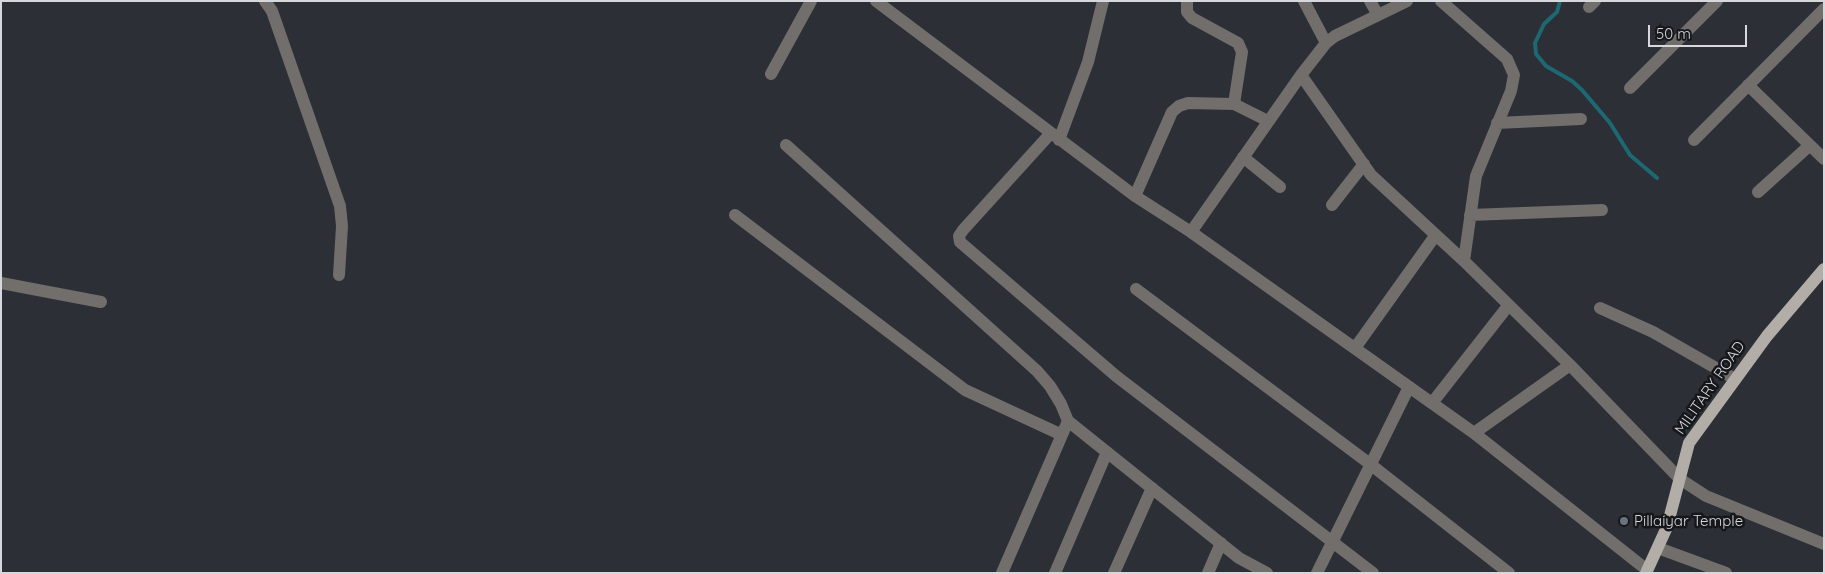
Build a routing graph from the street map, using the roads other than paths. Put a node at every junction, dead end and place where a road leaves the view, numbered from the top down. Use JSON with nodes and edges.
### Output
{"nodes":[{"id":1,"x":264,"y":1,"type":"edge"},
{"id":2,"x":811,"y":1,"type":"edge"},
{"id":3,"x":876,"y":1,"type":"edge"},
{"id":4,"x":1103,"y":1,"type":"edge"},
{"id":5,"x":1187,"y":1,"type":"edge"},
{"id":6,"x":1304,"y":1,"type":"edge"},
{"id":7,"x":1370,"y":1,"type":"edge"},
{"id":8,"x":1407,"y":1,"type":"edge"},
{"id":9,"x":1441,"y":1,"type":"edge"},
{"id":10,"x":1717,"y":1,"type":"edge"},
{"id":11,"x":1824,"y":9,"type":"edge"},
{"id":12,"x":1378,"y":15,"type":"junction"},
{"id":13,"x":1326,"y":43,"type":"junction"},
{"id":14,"x":771,"y":74,"type":"dead end"},
{"id":15,"x":1300,"y":75,"type":"junction"},
{"id":16,"x":1748,"y":85,"type":"junction"},
{"id":17,"x":1630,"y":88,"type":"dead end"},
{"id":18,"x":1234,"y":104,"type":"junction"},
{"id":19,"x":1581,"y":119,"type":"dead end"},
{"id":20,"x":1268,"y":121,"type":"junction"},
{"id":21,"x":1497,"y":123,"type":"junction"},
{"id":22,"x":1055,"y":136,"type":"junction"},
{"id":23,"x":1694,"y":140,"type":"dead end"},
{"id":24,"x":786,"y":145,"type":"dead end"},
{"id":25,"x":1808,"y":146,"type":"junction"},
{"id":26,"x":1243,"y":157,"type":"junction"},
{"id":27,"x":1824,"y":159,"type":"edge"},
{"id":28,"x":1364,"y":164,"type":"junction"},
{"id":29,"x":1280,"y":187,"type":"dead end"},
{"id":30,"x":1758,"y":192,"type":"dead end"},
{"id":31,"x":1135,"y":196,"type":"junction"},
{"id":32,"x":1332,"y":204,"type":"dead end"},
{"id":33,"x":1602,"y":210,"type":"dead end"},
{"id":34,"x":735,"y":215,"type":"dead end"},
{"id":35,"x":1470,"y":215,"type":"junction"},
{"id":36,"x":1191,"y":232,"type":"junction"},
{"id":37,"x":1435,"y":236,"type":"junction"},
{"id":38,"x":1464,"y":261,"type":"junction"},
{"id":39,"x":1824,"y":269,"type":"edge"},
{"id":40,"x":339,"y":275,"type":"dead end"},
{"id":41,"x":1,"y":283,"type":"edge"},
{"id":42,"x":1136,"y":289,"type":"dead end"},
{"id":43,"x":101,"y":302,"type":"dead end"},
{"id":44,"x":1508,"y":306,"type":"junction"},
{"id":45,"x":1600,"y":308,"type":"dead end"},
{"id":46,"x":1355,"y":348,"type":"junction"},
{"id":47,"x":1570,"y":365,"type":"junction"},
{"id":48,"x":1736,"y":379,"type":"junction"},
{"id":49,"x":1409,"y":387,"type":"junction"},
{"id":50,"x":1432,"y":403,"type":"junction"},
{"id":51,"x":1068,"y":421,"type":"junction"},
{"id":52,"x":1474,"y":433,"type":"junction"},
{"id":53,"x":1062,"y":435,"type":"junction"},
{"id":54,"x":1107,"y":452,"type":"junction"},
{"id":55,"x":1370,"y":464,"type":"junction"},
{"id":56,"x":1680,"y":479,"type":"junction"},
{"id":57,"x":1152,"y":488,"type":"junction"},
{"id":58,"x":1332,"y":541,"type":"junction"},
{"id":59,"x":1221,"y":543,"type":"junction"},
{"id":60,"x":1824,"y":544,"type":"edge"},
{"id":61,"x":1658,"y":548,"type":"junction"},
{"id":62,"x":1647,"y":571,"type":"edge"},
{"id":63,"x":1002,"y":573,"type":"edge"},
{"id":64,"x":1055,"y":573,"type":"edge"},
{"id":65,"x":1114,"y":573,"type":"edge"},
{"id":66,"x":1208,"y":573,"type":"edge"},
{"id":67,"x":1266,"y":573,"type":"edge"},
{"id":68,"x":1316,"y":573,"type":"edge"},
{"id":69,"x":1373,"y":573,"type":"edge"},
{"id":70,"x":1509,"y":573,"type":"edge"},
{"id":71,"x":1726,"y":573,"type":"edge"}],
"edges":[{"from":1,"to":40,"type":"street"},
{"from":2,"to":14,"type":"street"},
{"from":3,"to":22,"type":"street"},
{"from":4,"to":22,"type":"street"},
{"from":5,"to":18,"type":"street"},
{"from":6,"to":13,"type":"street"},
{"from":7,"to":12,"type":"street"},
{"from":8,"to":12,"type":"street"},
{"from":9,"to":21,"type":"street"},
{"from":10,"to":17,"type":"street"},
{"from":11,"to":16,"type":"street"},
{"from":12,"to":13,"type":"street"},
{"from":13,"to":15,"type":"street"},
{"from":15,"to":20,"type":"street"},
{"from":15,"to":28,"type":"street"},
{"from":16,"to":23,"type":"street"},
{"from":16,"to":25,"type":"street"},
{"from":18,"to":20,"type":"street"},
{"from":18,"to":31,"type":"street"},
{"from":19,"to":21,"type":"street"},
{"from":20,"to":26,"type":"street"},
{"from":21,"to":35,"type":"street"},
{"from":22,"to":31,"type":"street"},
{"from":22,"to":58,"type":"street"},
{"from":24,"to":51,"type":"street"},
{"from":25,"to":27,"type":"street"},
{"from":25,"to":30,"type":"street"},
{"from":26,"to":29,"type":"street"},
{"from":26,"to":36,"type":"street"},
{"from":28,"to":32,"type":"street"},
{"from":28,"to":37,"type":"street"},
{"from":31,"to":36,"type":"street"},
{"from":33,"to":35,"type":"street"},
{"from":34,"to":53,"type":"street"},
{"from":35,"to":38,"type":"street"},
{"from":36,"to":46,"type":"street"},
{"from":37,"to":38,"type":"street"},
{"from":37,"to":46,"type":"street"},
{"from":38,"to":44,"type":"street"},
{"from":39,"to":48,"type":"main road","name":"MILITARY ROAD"},
{"from":41,"to":43,"type":"street"},
{"from":42,"to":55,"type":"street"},
{"from":44,"to":47,"type":"street"},
{"from":44,"to":50,"type":"street"},
{"from":45,"to":48,"type":"street"},
{"from":46,"to":49,"type":"street"},
{"from":47,"to":52,"type":"street"},
{"from":47,"to":56,"type":"street"},
{"from":48,"to":56,"type":"main road","name":"MILITARY ROAD"},
{"from":49,"to":50,"type":"street"},
{"from":49,"to":55,"type":"street"},
{"from":50,"to":52,"type":"street"},
{"from":51,"to":53,"type":"street"},
{"from":51,"to":54,"type":"street"},
{"from":52,"to":62,"type":"street"},
{"from":53,"to":63,"type":"street"},
{"from":54,"to":57,"type":"street"},
{"from":54,"to":64,"type":"street"},
{"from":55,"to":58,"type":"street"},
{"from":55,"to":70,"type":"street"},
{"from":56,"to":60,"type":"street"},
{"from":56,"to":61,"type":"main road","name":"MILITARY ROAD"},
{"from":57,"to":59,"type":"street"},
{"from":57,"to":65,"type":"street"},
{"from":58,"to":68,"type":"street"},
{"from":58,"to":69,"type":"street"},
{"from":59,"to":66,"type":"street"},
{"from":59,"to":67,"type":"street"},
{"from":61,"to":62,"type":"main road","name":"MILITARY ROAD"},
{"from":61,"to":71,"type":"street"}]}
